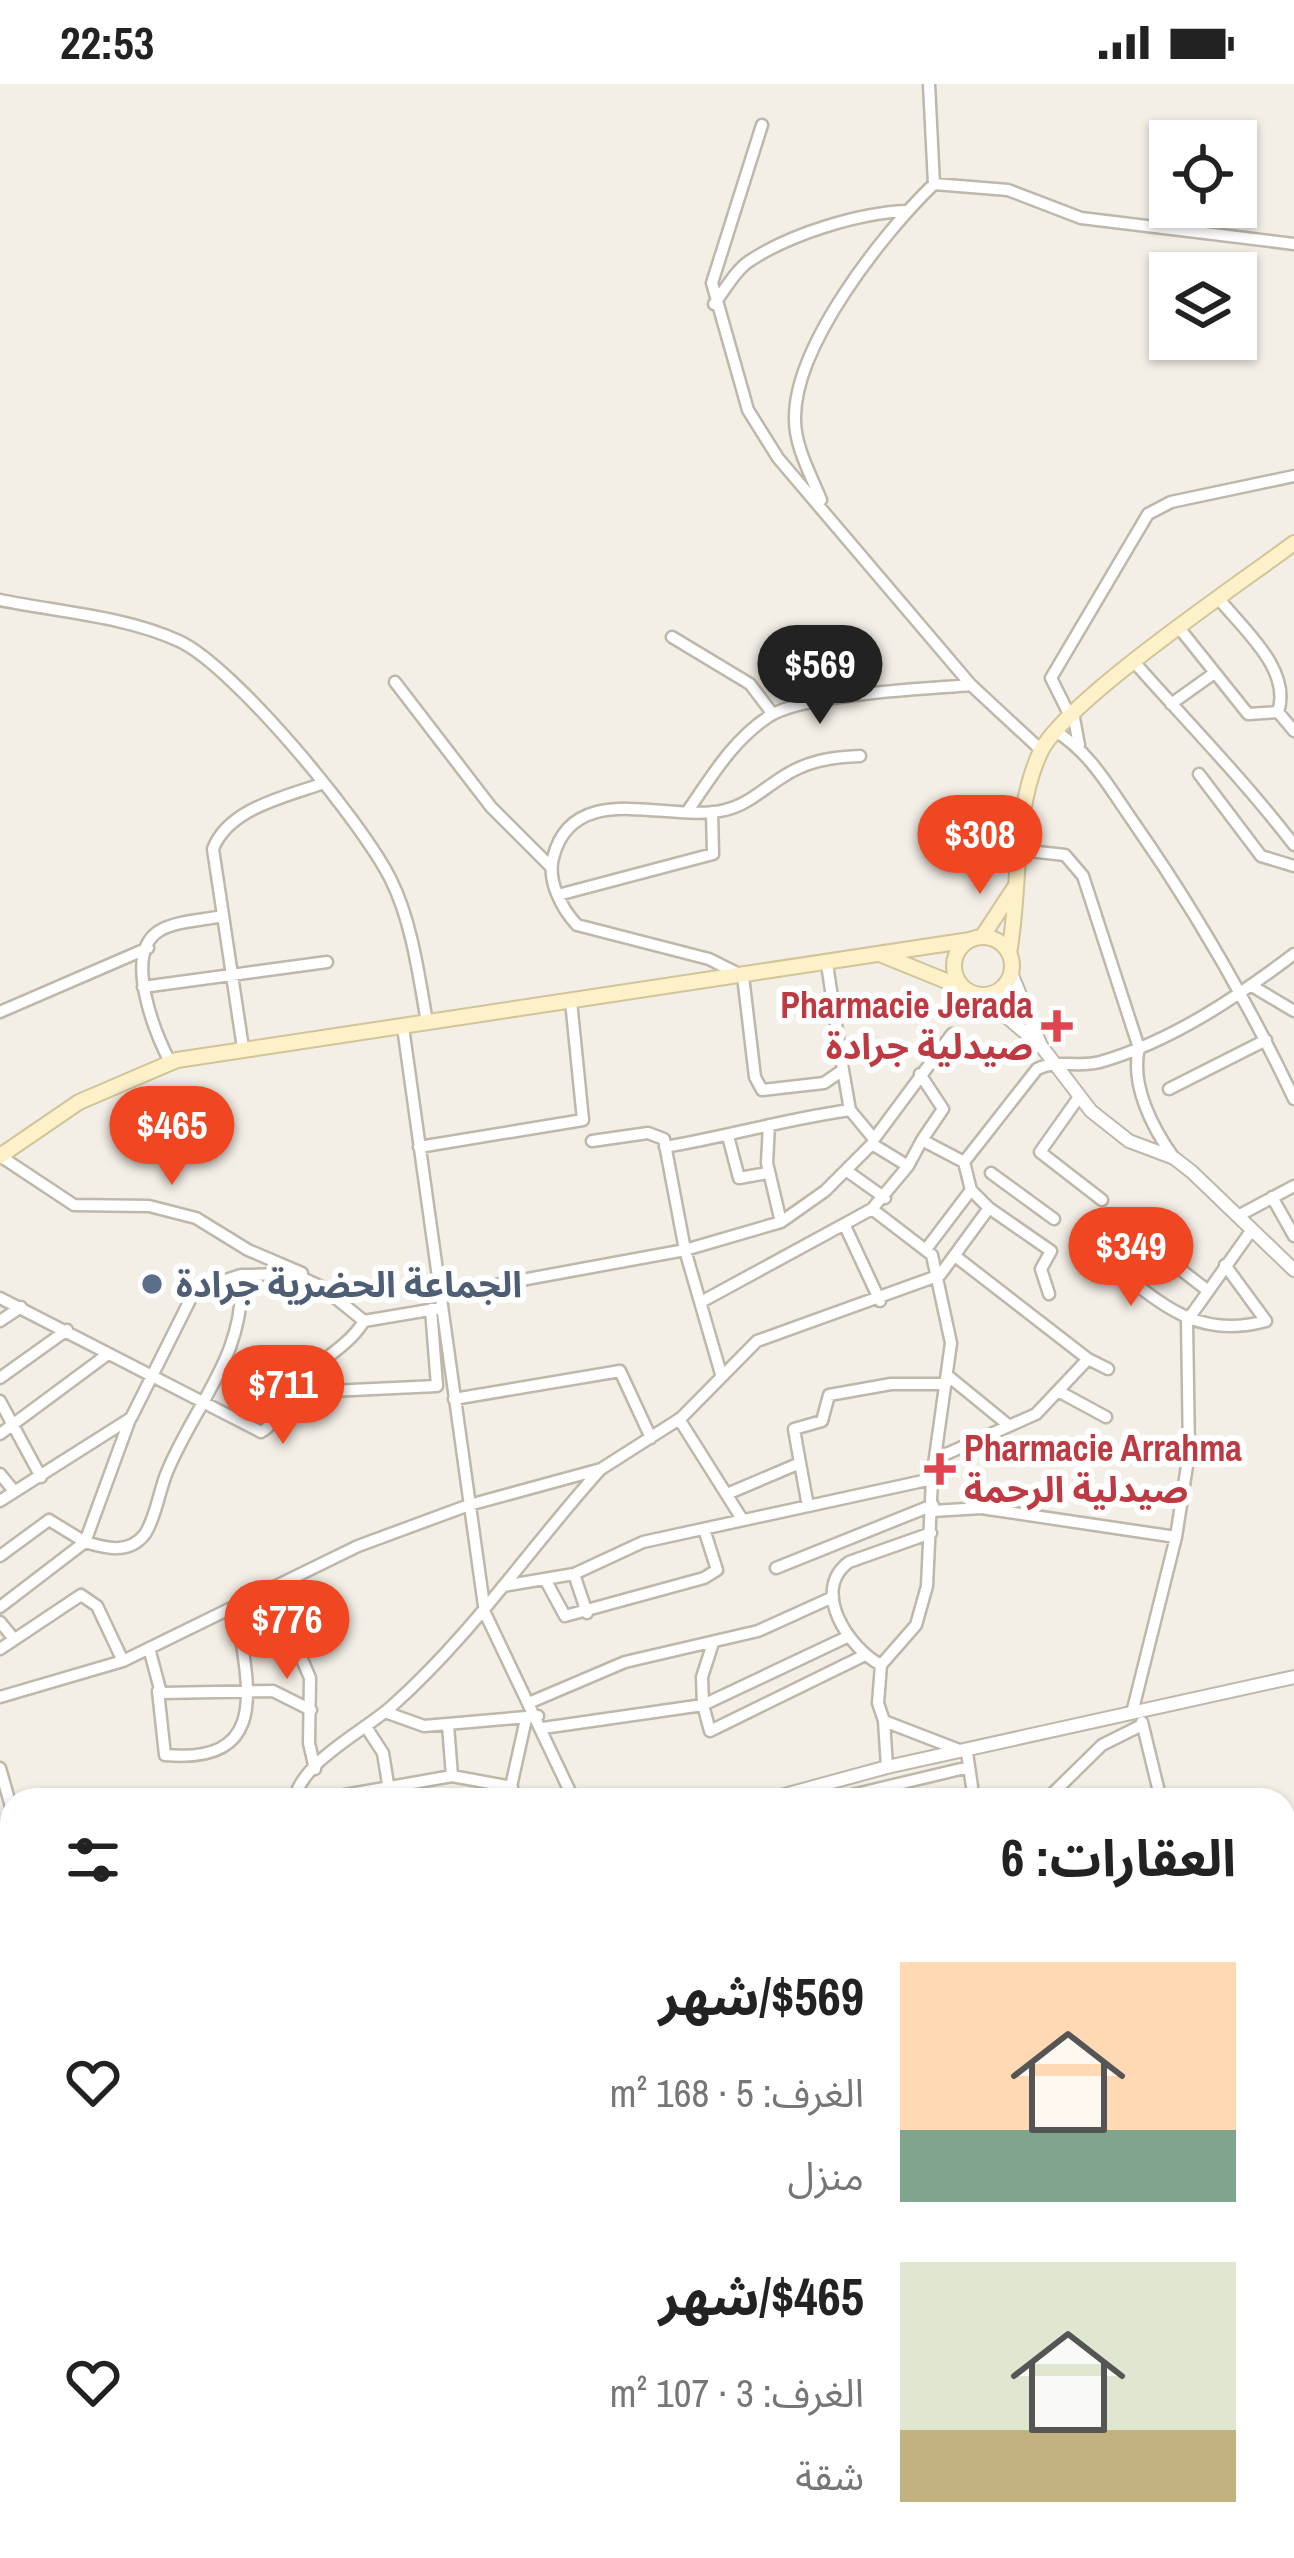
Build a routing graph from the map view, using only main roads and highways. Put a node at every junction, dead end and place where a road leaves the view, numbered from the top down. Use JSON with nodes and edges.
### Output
{"nodes":[{"id":1,"x":1294,"y":543,"type":"edge"},
{"id":2,"x":1017,"y":883,"type":"junction"},
{"id":3,"x":976,"y":938,"type":"junction"},
{"id":4,"x":1010,"y":953,"type":"junction"},
{"id":5,"x":882,"y":956,"type":"junction"},
{"id":6,"x":974,"y":993,"type":"junction"},
{"id":7,"x":0,"y":1156,"type":"edge"}],
"edges":[{"from":1,"to":2,"type":"main road"},
{"from":2,"to":3,"type":"main road"},
{"from":2,"to":4,"type":"main road"},
{"from":3,"to":4,"type":"main road"},
{"from":3,"to":5,"type":"main road"},
{"from":3,"to":6,"type":"main road"},
{"from":4,"to":6,"type":"main road"},
{"from":5,"to":6,"type":"main road"},
{"from":5,"to":7,"type":"main road"}]}
